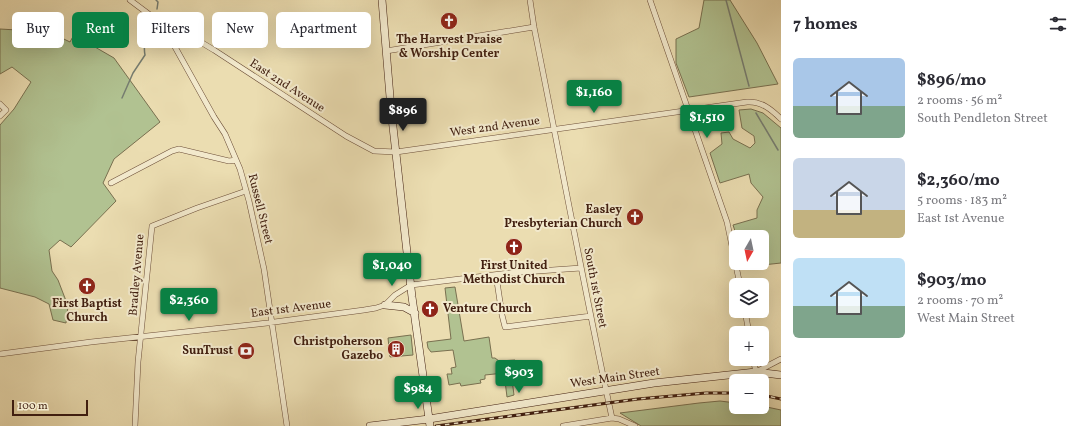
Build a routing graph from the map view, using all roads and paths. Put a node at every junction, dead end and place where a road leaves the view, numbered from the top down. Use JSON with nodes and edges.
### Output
{"nodes":[{"id":1,"x":130,"y":0,"type":"edge"},
{"id":2,"x":382,"y":0,"type":"edge"},
{"id":3,"x":530,"y":0,"type":"edge"},
{"id":4,"x":650,"y":0,"type":"edge"},
{"id":5,"x":146,"y":12,"type":"edge"},
{"id":6,"x":534,"y":27,"type":"junction"},
{"id":7,"x":204,"y":44,"type":"edge"},
{"id":8,"x":176,"y":48,"type":"edge"},
{"id":9,"x":386,"y":50,"type":"junction"},
{"id":10,"x":0,"y":104,"type":"edge"},
{"id":11,"x":687,"y":109,"type":"junction"},
{"id":12,"x":0,"y":116,"type":"edge"},
{"id":13,"x":781,"y":119,"type":"edge"},
{"id":14,"x":554,"y":128,"type":"junction"},
{"id":15,"x":396,"y":152,"type":"junction"},
{"id":16,"x":236,"y":160,"type":"junction"},
{"id":17,"x":111,"y":183,"type":"dead end"},
{"id":18,"x":246,"y":191,"type":"junction"},
{"id":19,"x":582,"y":268,"type":"junction"},
{"id":20,"x":496,"y":275,"type":"junction"},
{"id":21,"x":739,"y":278,"type":"edge"},
{"id":22,"x":411,"y":285,"type":"junction"},
{"id":23,"x":384,"y":305,"type":"junction"},
{"id":24,"x":414,"y":313,"type":"junction"},
{"id":25,"x":591,"y":316,"type":"junction"},
{"id":26,"x":272,"y":322,"type":"junction"},
{"id":27,"x":141,"y":337,"type":"junction"},
{"id":28,"x":0,"y":354,"type":"edge"},
{"id":29,"x":781,"y":359,"type":"edge"},
{"id":30,"x":755,"y":366,"type":"edge"},
{"id":31,"x":756,"y":372,"type":"junction"},
{"id":32,"x":781,"y":375,"type":"edge"},
{"id":33,"x":606,"y":390,"type":"junction"},
{"id":34,"x":612,"y":418,"type":"junction"},
{"id":35,"x":430,"y":422,"type":"edge"},
{"id":36,"x":135,"y":426,"type":"edge"},
{"id":37,"x":287,"y":426,"type":"edge"},
{"id":38,"x":370,"y":426,"type":"edge"},
{"id":39,"x":563,"y":426,"type":"edge"},
{"id":40,"x":635,"y":426,"type":"edge"}],
"edges":[{"from":1,"to":5,"type":"street","name":"East 2nd Avenue"},
{"from":2,"to":9,"type":"main road"},
{"from":3,"to":6,"type":"street","name":"South 1st Street"},
{"from":4,"to":11,"type":"street"},
{"from":6,"to":9,"type":"street"},
{"from":6,"to":14,"type":"street","name":"South 1st Street"},
{"from":7,"to":15,"type":"street","name":"East 2nd Avenue"},
{"from":8,"to":16,"type":"street","name":"Russell Street"},
{"from":9,"to":15,"type":"main road"},
{"from":10,"to":12,"type":"street"},
{"from":11,"to":13,"type":"street","name":"West 2nd Avenue"},
{"from":11,"to":14,"type":"street","name":"West 2nd Avenue"},
{"from":11,"to":21,"type":"street"},
{"from":14,"to":15,"type":"street","name":"West 2nd Avenue"},
{"from":14,"to":19,"type":"street","name":"South 1st Street"},
{"from":15,"to":22,"type":"main road"},
{"from":16,"to":17,"type":"street"},
{"from":16,"to":18,"type":"street","name":"Russell Street"},
{"from":18,"to":26,"type":"street","name":"Russell Street"},
{"from":18,"to":27,"type":"street","name":"Bradley Avenue"},
{"from":19,"to":20,"type":"street"},
{"from":19,"to":25,"type":"street","name":"South 1st Street"},
{"from":20,"to":22,"type":"street"},
{"from":20,"to":25,"type":"street"},
{"from":22,"to":23,"type":"street","name":"East 1st Avenue"},
{"from":22,"to":24,"type":"main road"},
{"from":23,"to":24,"type":"main road"},
{"from":23,"to":26,"type":"street","name":"East 1st Avenue"},
{"from":24,"to":35,"type":"main road"},
{"from":25,"to":33,"type":"street","name":"South 1st Street"},
{"from":26,"to":27,"type":"street","name":"East 1st Avenue"},
{"from":26,"to":37,"type":"street","name":"Russell Street"},
{"from":27,"to":28,"type":"street","name":"East 1st Avenue"},
{"from":27,"to":36,"type":"street","name":"Bradley Avenue"},
{"from":29,"to":31,"type":"street"},
{"from":30,"to":31,"type":"street"},
{"from":31,"to":32,"type":"main road","name":"West Main Street"},
{"from":31,"to":33,"type":"main road","name":"West Main Street"},
{"from":33,"to":34,"type":"street","name":"South 1st Street"},
{"from":33,"to":35,"type":"main road","name":"West Main Street"},
{"from":34,"to":39,"type":"street"},
{"from":34,"to":40,"type":"street"},
{"from":35,"to":38,"type":"main road","name":"West Main Street"}]}
